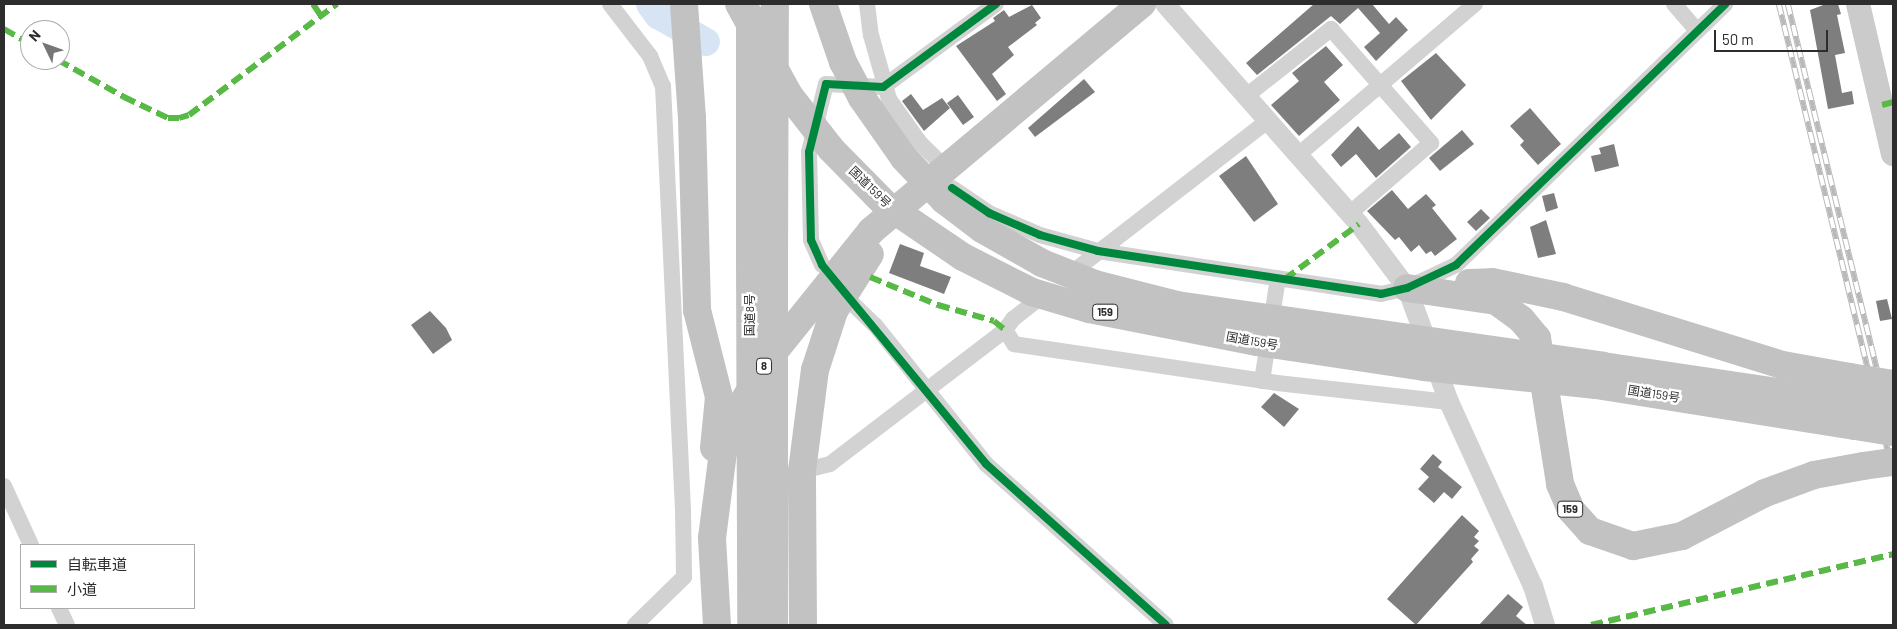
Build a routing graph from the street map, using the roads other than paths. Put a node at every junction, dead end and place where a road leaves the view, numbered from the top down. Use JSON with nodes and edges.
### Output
{"nodes":[{"id":1,"x":610,"y":4,"type":"edge"},
{"id":2,"x":739,"y":4,"type":"edge"},
{"id":3,"x":750,"y":4,"type":"edge"},
{"id":4,"x":775,"y":4,"type":"edge"},
{"id":5,"x":823,"y":4,"type":"edge"},
{"id":6,"x":867,"y":4,"type":"edge"},
{"id":7,"x":996,"y":4,"type":"edge"},
{"id":8,"x":1142,"y":4,"type":"edge"},
{"id":9,"x":1475,"y":4,"type":"edge"},
{"id":10,"x":1674,"y":4,"type":"edge"},
{"id":11,"x":1725,"y":4,"type":"edge"},
{"id":12,"x":1858,"y":4,"type":"edge"},
{"id":13,"x":1170,"y":5,"type":"edge"},
{"id":14,"x":686,"y":23,"type":"edge"},
{"id":15,"x":1697,"y":30,"type":"junction"},
{"id":16,"x":1380,"y":85,"type":"junction"},
{"id":17,"x":883,"y":86,"type":"junction"},
{"id":18,"x":1245,"y":97,"type":"junction"},
{"id":19,"x":1266,"y":122,"type":"junction"},
{"id":20,"x":1893,"y":154,"type":"edge"},
{"id":21,"x":1297,"y":156,"type":"junction"},
{"id":22,"x":949,"y":179,"type":"junction"},
{"id":23,"x":1349,"y":214,"type":"junction"},
{"id":24,"x":1098,"y":251,"type":"junction"},
{"id":25,"x":762,"y":258,"type":"junction"},
{"id":26,"x":822,"y":265,"type":"dead end"},
{"id":27,"x":1278,"y":278,"type":"junction"},
{"id":28,"x":1407,"y":288,"type":"junction"},
{"id":29,"x":854,"y":305,"type":"dead end"},
{"id":30,"x":1005,"y":330,"type":"junction"},
{"id":31,"x":1599,"y":376,"type":"junction"},
{"id":32,"x":1262,"y":381,"type":"junction"},
{"id":33,"x":1893,"y":384,"type":"edge"},
{"id":34,"x":926,"y":391,"type":"junction"},
{"id":35,"x":1449,"y":402,"type":"junction"},
{"id":36,"x":1853,"y":402,"type":"junction"},
{"id":37,"x":1893,"y":409,"type":"edge"},
{"id":38,"x":1893,"y":432,"type":"edge"},
{"id":39,"x":1893,"y":462,"type":"edge"},
{"id":40,"x":802,"y":471,"type":"junction"},
{"id":41,"x":4,"y":486,"type":"edge"},
{"id":42,"x":712,"y":538,"type":"junction"},
{"id":43,"x":31,"y":544,"type":"edge"},
{"id":44,"x":59,"y":609,"type":"edge"},
{"id":45,"x":67,"y":625,"type":"edge"},
{"id":46,"x":635,"y":625,"type":"edge"},
{"id":47,"x":717,"y":625,"type":"edge"},
{"id":48,"x":751,"y":625,"type":"edge"},
{"id":49,"x":774,"y":625,"type":"edge"},
{"id":50,"x":803,"y":625,"type":"edge"},
{"id":51,"x":1166,"y":625,"type":"edge"},
{"id":52,"x":1545,"y":625,"type":"edge"}],
"edges":[{"from":1,"to":46,"type":"street"},
{"from":2,"to":31,"type":"highway","name":"国道159号","number":"159","bridge":true},
{"from":3,"to":25,"type":"highway","name":"国道8号","number":"8"},
{"from":4,"to":25,"type":"highway","name":"国道8号","number":"8"},
{"from":5,"to":31,"type":"highway","name":"国道159号","number":"159","bridge":true},
{"from":6,"to":17,"type":"street"},
{"from":7,"to":17,"type":"street"},
{"from":8,"to":22,"type":"highway","number":"8"},
{"from":9,"to":16,"type":"street"},
{"from":10,"to":15,"type":"street"},
{"from":11,"to":15,"type":"street"},
{"from":12,"to":20,"type":"main road"},
{"from":13,"to":18,"type":"street"},
{"from":14,"to":42,"type":"highway"},
{"from":15,"to":28,"type":"street"},
{"from":16,"to":18,"type":"street"},
{"from":16,"to":21,"type":"street"},
{"from":16,"to":23,"type":"street"},
{"from":17,"to":22,"type":"street"},
{"from":17,"to":26,"type":"street"},
{"from":18,"to":19,"type":"street"},
{"from":19,"to":21,"type":"street"},
{"from":19,"to":24,"type":"street"},
{"from":21,"to":23,"type":"street"},
{"from":22,"to":24,"type":"street"},
{"from":22,"to":40,"type":"highway","number":"8"},
{"from":22,"to":42,"type":"highway","number":"8"},
{"from":23,"to":28,"type":"street"},
{"from":24,"to":27,"type":"street"},
{"from":24,"to":30,"type":"street"},
{"from":25,"to":48,"type":"highway","name":"国道8号","number":"8","bridge":true},
{"from":25,"to":49,"type":"highway","name":"国道8号","number":"8","bridge":true},
{"from":27,"to":28,"type":"street"},
{"from":27,"to":32,"type":"street"},
{"from":28,"to":35,"type":"street"},
{"from":28,"to":36,"type":"highway","number":"159"},
{"from":28,"to":39,"type":"highway","number":"159","bridge":true},
{"from":29,"to":34,"type":"street"},
{"from":30,"to":32,"type":"street"},
{"from":30,"to":34,"type":"street"},
{"from":31,"to":36,"type":"highway","name":"国道159号","number":"159"},
{"from":32,"to":35,"type":"street"},
{"from":33,"to":36,"type":"highway","number":"159","bridge":true},
{"from":34,"to":40,"type":"street"},
{"from":34,"to":51,"type":"street"},
{"from":35,"to":52,"type":"street"},
{"from":36,"to":37,"type":"highway","name":"国道159号","number":"159","bridge":true},
{"from":36,"to":38,"type":"highway","name":"国道159号","number":"159","bridge":true},
{"from":40,"to":50,"type":"highway","number":"8"},
{"from":41,"to":43,"type":"street"},
{"from":42,"to":47,"type":"highway","number":"8"},
{"from":44,"to":45,"type":"street"}]}
